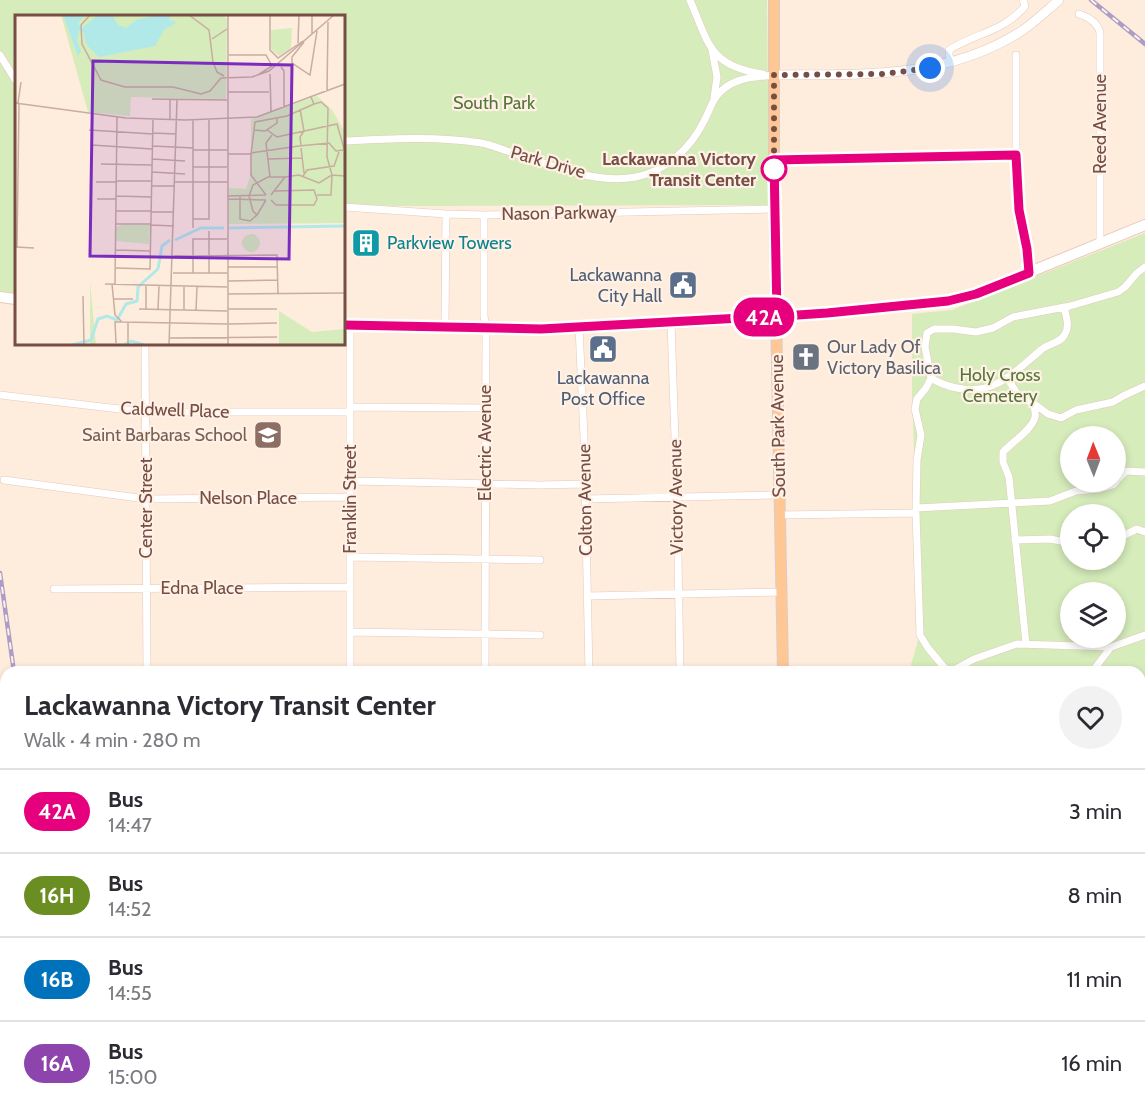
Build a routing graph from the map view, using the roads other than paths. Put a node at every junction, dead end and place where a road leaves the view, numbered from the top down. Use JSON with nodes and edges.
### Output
{"nodes":[{"id":1,"x":690,"y":0,"type":"edge"},
{"id":2,"x":774,"y":0,"type":"edge"},
{"id":3,"x":1023,"y":0,"type":"edge"},
{"id":4,"x":1059,"y":0,"type":"edge"},
{"id":5,"x":1079,"y":14,"type":"dead end"},
{"id":6,"x":712,"y":50,"type":"junction"},
{"id":7,"x":0,"y":55,"type":"edge"},
{"id":8,"x":1016,"y":55,"type":"dead end"},
{"id":9,"x":951,"y":62,"type":"junction"},
{"id":10,"x":774,"y":75,"type":"junction"},
{"id":11,"x":15,"y":79,"type":"edge"},
{"id":12,"x":714,"y":98,"type":"junction"},
{"id":13,"x":345,"y":141,"type":"edge"},
{"id":14,"x":1016,"y":155,"type":"junction"},
{"id":15,"x":774,"y":160,"type":"junction"},
{"id":16,"x":345,"y":207,"type":"edge"},
{"id":17,"x":774,"y":208,"type":"junction"},
{"id":18,"x":446,"y":214,"type":"junction"},
{"id":19,"x":484,"y":214,"type":"junction"},
{"id":20,"x":1145,"y":225,"type":"edge"},
{"id":21,"x":1100,"y":244,"type":"junction"},
{"id":22,"x":1145,"y":267,"type":"edge"},
{"id":23,"x":1029,"y":273,"type":"junction"},
{"id":24,"x":0,"y":297,"type":"edge"},
{"id":25,"x":15,"y":299,"type":"edge"},
{"id":26,"x":1064,"y":307,"type":"junction"},
{"id":27,"x":777,"y":316,"type":"junction"},
{"id":28,"x":671,"y":323,"type":"junction"},
{"id":29,"x":347,"y":326,"type":"edge"},
{"id":30,"x":446,"y":327,"type":"junction"},
{"id":31,"x":579,"y":327,"type":"junction"},
{"id":32,"x":486,"y":328,"type":"junction"},
{"id":33,"x":145,"y":345,"type":"edge"},
{"id":34,"x":931,"y":378,"type":"junction"},
{"id":35,"x":1007,"y":378,"type":"junction"},
{"id":36,"x":1145,"y":386,"type":"edge"},
{"id":37,"x":0,"y":395,"type":"edge"},
{"id":38,"x":1033,"y":403,"type":"junction"},
{"id":39,"x":486,"y":408,"type":"junction"},
{"id":40,"x":350,"y":409,"type":"junction"},
{"id":41,"x":145,"y":412,"type":"junction"},
{"id":42,"x":1126,"y":471,"type":"edge"},
{"id":43,"x":1145,"y":472,"type":"edge"},
{"id":44,"x":4,"y":480,"type":"dead end"},
{"id":45,"x":350,"y":481,"type":"junction"},
{"id":46,"x":485,"y":484,"type":"junction"},
{"id":47,"x":585,"y":484,"type":"junction"},
{"id":48,"x":1073,"y":492,"type":"edge"},
{"id":49,"x":779,"y":495,"type":"junction"},
{"id":50,"x":350,"y":497,"type":"junction"},
{"id":51,"x":677,"y":497,"type":"junction"},
{"id":52,"x":146,"y":499,"type":"junction"},
{"id":53,"x":585,"y":499,"type":"junction"},
{"id":54,"x":1011,"y":503,"type":"junction"},
{"id":55,"x":916,"y":511,"type":"junction"},
{"id":56,"x":780,"y":515,"type":"junction"},
{"id":57,"x":1145,"y":532,"type":"edge"},
{"id":58,"x":1126,"y":534,"type":"edge"},
{"id":59,"x":1015,"y":540,"type":"junction"},
{"id":60,"x":1060,"y":541,"type":"edge"},
{"id":61,"x":350,"y":557,"type":"junction"},
{"id":62,"x":485,"y":559,"type":"junction"},
{"id":63,"x":540,"y":560,"type":"dead end"},
{"id":64,"x":350,"y":587,"type":"junction"},
{"id":65,"x":147,"y":588,"type":"junction"},
{"id":66,"x":54,"y":589,"type":"dead end"},
{"id":67,"x":781,"y":592,"type":"junction"},
{"id":68,"x":679,"y":594,"type":"junction"},
{"id":69,"x":587,"y":596,"type":"junction"},
{"id":70,"x":350,"y":632,"type":"junction"},
{"id":71,"x":485,"y":634,"type":"junction"},
{"id":72,"x":540,"y":635,"type":"dead end"},
{"id":73,"x":1145,"y":635,"type":"edge"},
{"id":74,"x":1126,"y":642,"type":"edge"},
{"id":75,"x":1026,"y":644,"type":"junction"},
{"id":76,"x":1060,"y":645,"type":"edge"},
{"id":77,"x":1110,"y":648,"type":"edge"},
{"id":78,"x":147,"y":666,"type":"edge"},
{"id":79,"x":350,"y":666,"type":"edge"},
{"id":80,"x":485,"y":666,"type":"edge"},
{"id":81,"x":589,"y":666,"type":"edge"},
{"id":82,"x":680,"y":666,"type":"edge"},
{"id":83,"x":783,"y":666,"type":"edge"},
{"id":84,"x":944,"y":666,"type":"edge"},
{"id":85,"x":961,"y":666,"type":"edge"},
{"id":86,"x":1097,"y":666,"type":"edge"}],
"edges":[{"from":1,"to":6,"type":"street","name":"Park Drive"},
{"from":2,"to":10,"type":"main road","name":"South Park Avenue"},
{"from":3,"to":9,"type":"street"},
{"from":4,"to":9,"type":"street"},
{"from":5,"to":21,"type":"street","name":"Reed Avenue"},
{"from":6,"to":10,"type":"street"},
{"from":6,"to":12,"type":"street","name":"Park Drive"},
{"from":7,"to":11,"type":"street"},
{"from":8,"to":14,"type":"street"},
{"from":9,"to":10,"type":"street"},
{"from":10,"to":12,"type":"street"},
{"from":10,"to":15,"type":"main road","name":"South Park Avenue"},
{"from":12,"to":13,"type":"street","name":"Park Drive"},
{"from":14,"to":15,"type":"street"},
{"from":14,"to":23,"type":"street"},
{"from":15,"to":17,"type":"main road","name":"South Park Avenue"},
{"from":16,"to":18,"type":"street","name":"Nason Parkway"},
{"from":17,"to":19,"type":"street","name":"Nason Parkway"},
{"from":17,"to":27,"type":"main road","name":"South Park Avenue"},
{"from":18,"to":19,"type":"street","name":"Nason Parkway"},
{"from":18,"to":30,"type":"street"},
{"from":19,"to":32,"type":"street","name":"Electric Avenue"},
{"from":20,"to":21,"type":"main road"},
{"from":21,"to":23,"type":"main road"},
{"from":22,"to":26,"type":"street"},
{"from":23,"to":27,"type":"main road"},
{"from":24,"to":25,"type":"main road"},
{"from":26,"to":34,"type":"street"},
{"from":26,"to":35,"type":"street"},
{"from":27,"to":28,"type":"main road"},
{"from":27,"to":49,"type":"main road","name":"South Park Avenue"},
{"from":28,"to":31,"type":"main road"},
{"from":28,"to":51,"type":"street","name":"Victory Avenue"},
{"from":29,"to":30,"type":"main road"},
{"from":29,"to":40,"type":"street","name":"Franklin Street"},
{"from":30,"to":32,"type":"main road"},
{"from":31,"to":32,"type":"main road"},
{"from":31,"to":47,"type":"street","name":"Colton Avenue"},
{"from":32,"to":39,"type":"street","name":"Electric Avenue"},
{"from":33,"to":41,"type":"street","name":"Center Street"},
{"from":34,"to":35,"type":"street"},
{"from":34,"to":55,"type":"street"},
{"from":35,"to":38,"type":"street"},
{"from":36,"to":38,"type":"street"},
{"from":37,"to":41,"type":"street","name":"Caldwell Place"},
{"from":38,"to":54,"type":"street"},
{"from":39,"to":40,"type":"street","name":"Caldwell Place"},
{"from":39,"to":46,"type":"street","name":"Electric Avenue"},
{"from":40,"to":41,"type":"street","name":"Caldwell Place"},
{"from":40,"to":45,"type":"street","name":"Franklin Street"},
{"from":41,"to":52,"type":"street","name":"Center Street"},
{"from":42,"to":43,"type":"street"},
{"from":44,"to":52,"type":"street","name":"Nelson Place"},
{"from":45,"to":46,"type":"street"},
{"from":45,"to":50,"type":"street","name":"Franklin Street"},
{"from":46,"to":47,"type":"street"},
{"from":46,"to":62,"type":"street","name":"Electric Avenue"},
{"from":47,"to":53,"type":"street","name":"Colton Avenue"},
{"from":48,"to":54,"type":"street"},
{"from":49,"to":51,"type":"street"},
{"from":49,"to":56,"type":"main road","name":"South Park Avenue"},
{"from":50,"to":52,"type":"street","name":"Nelson Place"},
{"from":50,"to":61,"type":"street","name":"Franklin Street"},
{"from":51,"to":53,"type":"street"},
{"from":51,"to":68,"type":"street","name":"Victory Avenue"},
{"from":52,"to":65,"type":"street","name":"Center Street"},
{"from":53,"to":69,"type":"street","name":"Colton Avenue"},
{"from":54,"to":55,"type":"street"},
{"from":54,"to":59,"type":"street"},
{"from":55,"to":56,"type":"street"},
{"from":55,"to":84,"type":"street"},
{"from":56,"to":67,"type":"main road","name":"South Park Avenue"},
{"from":57,"to":58,"type":"street"},
{"from":59,"to":60,"type":"street"},
{"from":59,"to":75,"type":"street"},
{"from":61,"to":62,"type":"street"},
{"from":61,"to":64,"type":"street","name":"Franklin Street"},
{"from":62,"to":63,"type":"street"},
{"from":62,"to":71,"type":"street","name":"Electric Avenue"},
{"from":64,"to":65,"type":"street","name":"Edna Place"},
{"from":64,"to":70,"type":"street","name":"Franklin Street"},
{"from":65,"to":66,"type":"street","name":"Edna Place"},
{"from":65,"to":78,"type":"street","name":"Center Street"},
{"from":67,"to":68,"type":"street"},
{"from":67,"to":83,"type":"main road","name":"South Park Avenue"},
{"from":68,"to":69,"type":"street"},
{"from":68,"to":82,"type":"street","name":"Victory Avenue"},
{"from":69,"to":81,"type":"street","name":"Colton Avenue"},
{"from":70,"to":71,"type":"street"},
{"from":70,"to":79,"type":"street","name":"Franklin Street"},
{"from":71,"to":72,"type":"street"},
{"from":71,"to":80,"type":"street","name":"Electric Avenue"},
{"from":73,"to":74,"type":"street"},
{"from":75,"to":76,"type":"street"},
{"from":75,"to":85,"type":"street"},
{"from":77,"to":86,"type":"street"}]}
